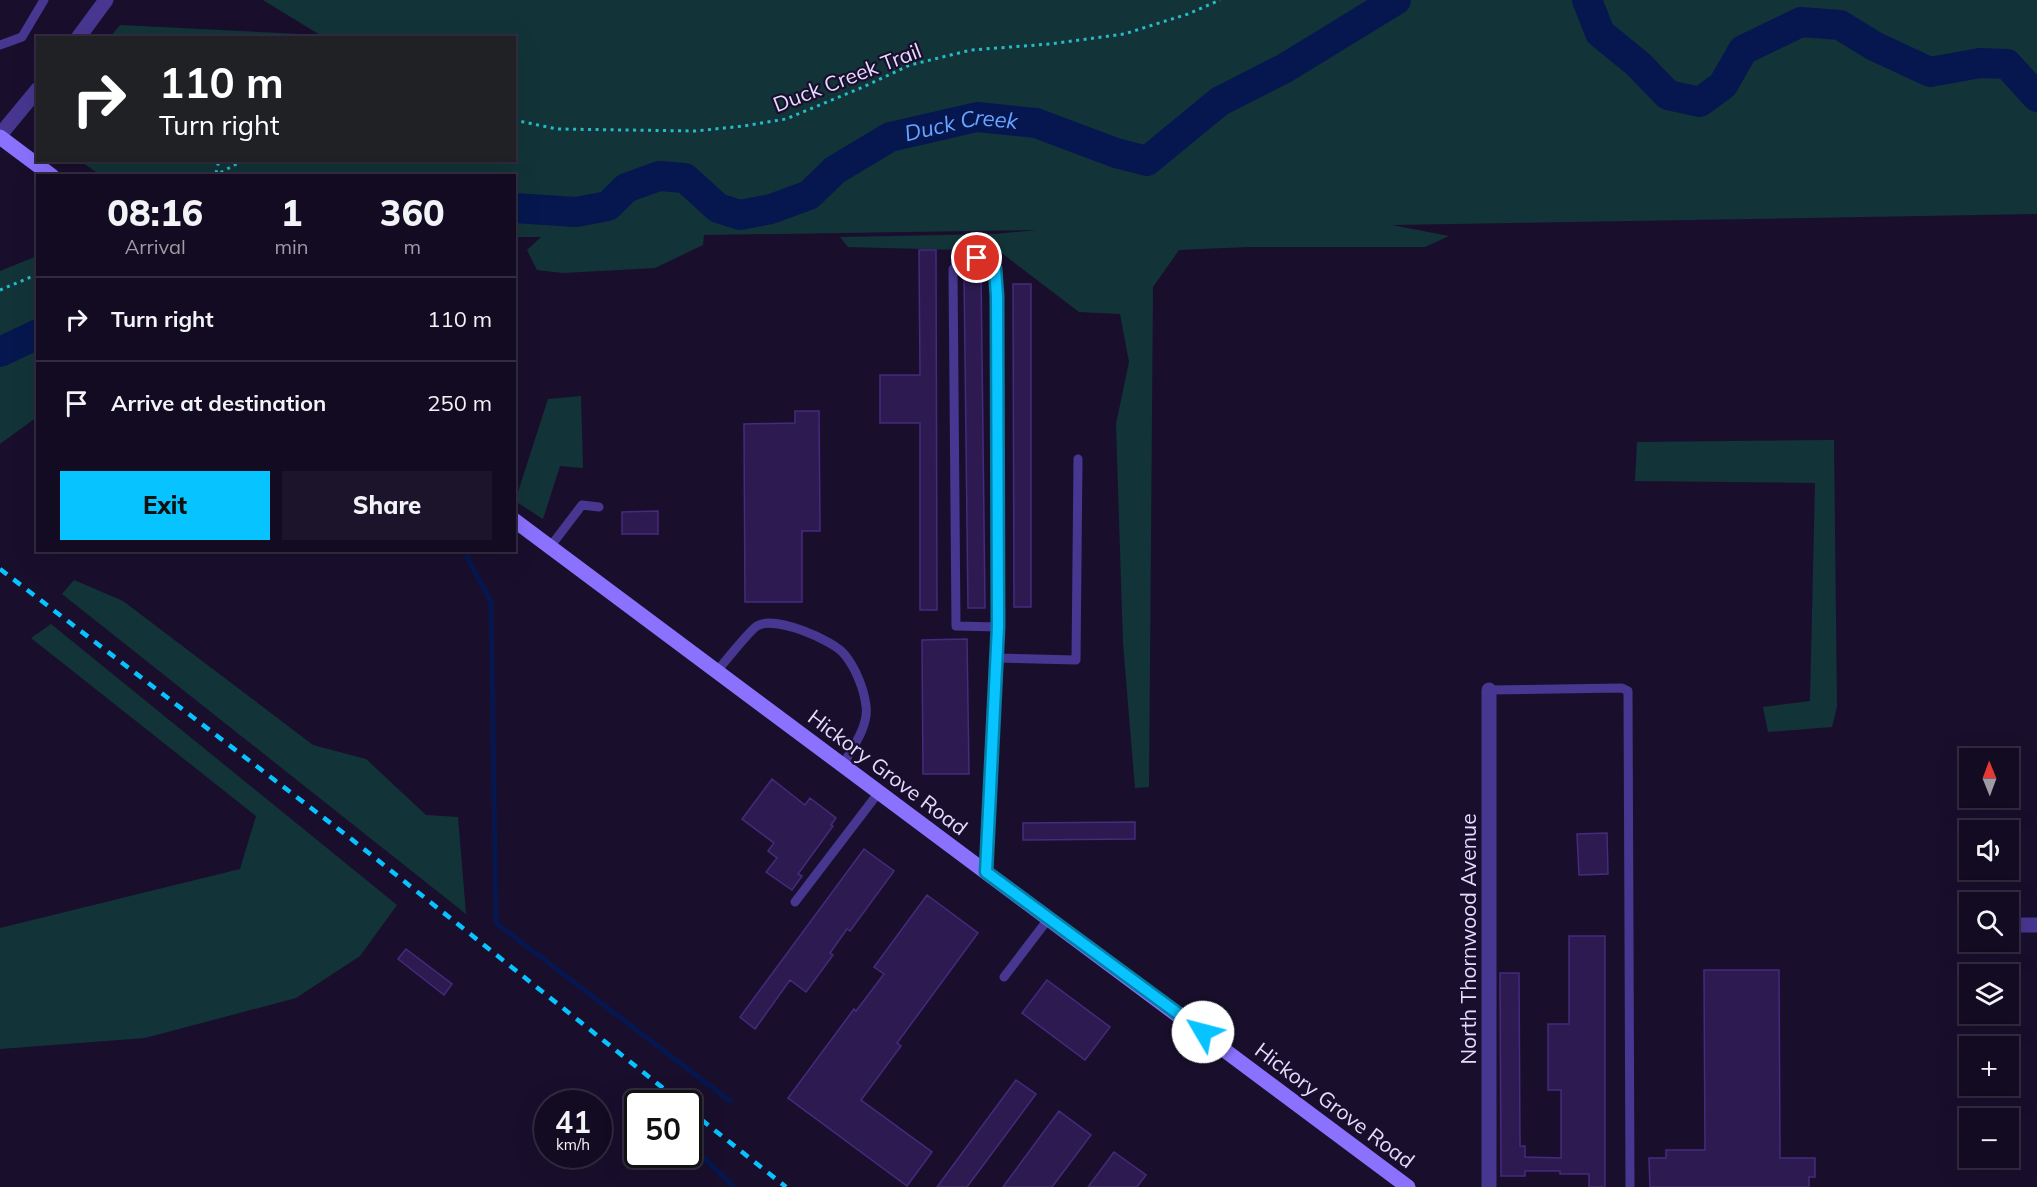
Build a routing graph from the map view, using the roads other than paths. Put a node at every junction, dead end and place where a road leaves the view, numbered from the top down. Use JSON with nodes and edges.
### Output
{"nodes":[{"id":1,"x":44,"y":0,"type":"edge"},
{"id":2,"x":106,"y":0,"type":"edge"},
{"id":3,"x":79,"y":36,"type":"edge"},
{"id":4,"x":0,"y":45,"type":"edge"},
{"id":5,"x":36,"y":91,"type":"edge"},
{"id":6,"x":0,"y":136,"type":"edge"},
{"id":7,"x":49,"y":174,"type":"edge"},
{"id":8,"x":1078,"y":459,"type":"dead end"},
{"id":9,"x":599,"y":507,"type":"dead end"},
{"id":10,"x":516,"y":522,"type":"edge"},
{"id":11,"x":550,"y":547,"type":"junction"},
{"id":12,"x":998,"y":627,"type":"junction"},
{"id":13,"x":997,"y":658,"type":"junction"},
{"id":14,"x":717,"y":671,"type":"junction"},
{"id":15,"x":1489,"y":690,"type":"joint"},
{"id":16,"x":843,"y":765,"type":"junction"},
{"id":17,"x":879,"y":792,"type":"junction"},
{"id":18,"x":986,"y":872,"type":"junction"},
{"id":19,"x":795,"y":902,"type":"dead end"},
{"id":20,"x":1049,"y":918,"type":"junction"},
{"id":21,"x":2019,"y":925,"type":"edge"},
{"id":22,"x":2037,"y":925,"type":"edge"},
{"id":23,"x":1004,"y":977,"type":"dead end"},
{"id":24,"x":1408,"y":1187,"type":"edge"},
{"id":25,"x":1490,"y":1187,"type":"edge"},
{"id":26,"x":1630,"y":1187,"type":"edge"}],
"edges":[{"from":1,"to":4,"type":"lane"},
{"from":2,"to":3,"type":"street"},
{"from":5,"to":6,"type":"street"},
{"from":6,"to":7,"type":"main road"},
{"from":8,"to":13,"type":"lane"},
{"from":9,"to":11,"type":"lane"},
{"from":10,"to":11,"type":"main road","name":"Hickory Grove Road"},
{"from":11,"to":14,"type":"main road","name":"Hickory Grove Road"},
{"from":12,"to":12,"type":"lane"},
{"from":12,"to":13,"type":"lane"},
{"from":13,"to":18,"type":"lane"},
{"from":14,"to":16,"type":"main road","name":"Hickory Grove Road"},
{"from":14,"to":16,"type":"lane"},
{"from":15,"to":25,"type":"street","name":"North Thornwood Avenue"},
{"from":15,"to":26,"type":"lane"},
{"from":16,"to":17,"type":"main road","name":"Hickory Grove Road"},
{"from":17,"to":18,"type":"main road","name":"Hickory Grove Road"},
{"from":17,"to":19,"type":"lane"},
{"from":18,"to":20,"type":"main road","name":"Hickory Grove Road"},
{"from":20,"to":23,"type":"lane"},
{"from":20,"to":24,"type":"main road","name":"Hickory Grove Road"},
{"from":21,"to":22,"type":"street"}]}
